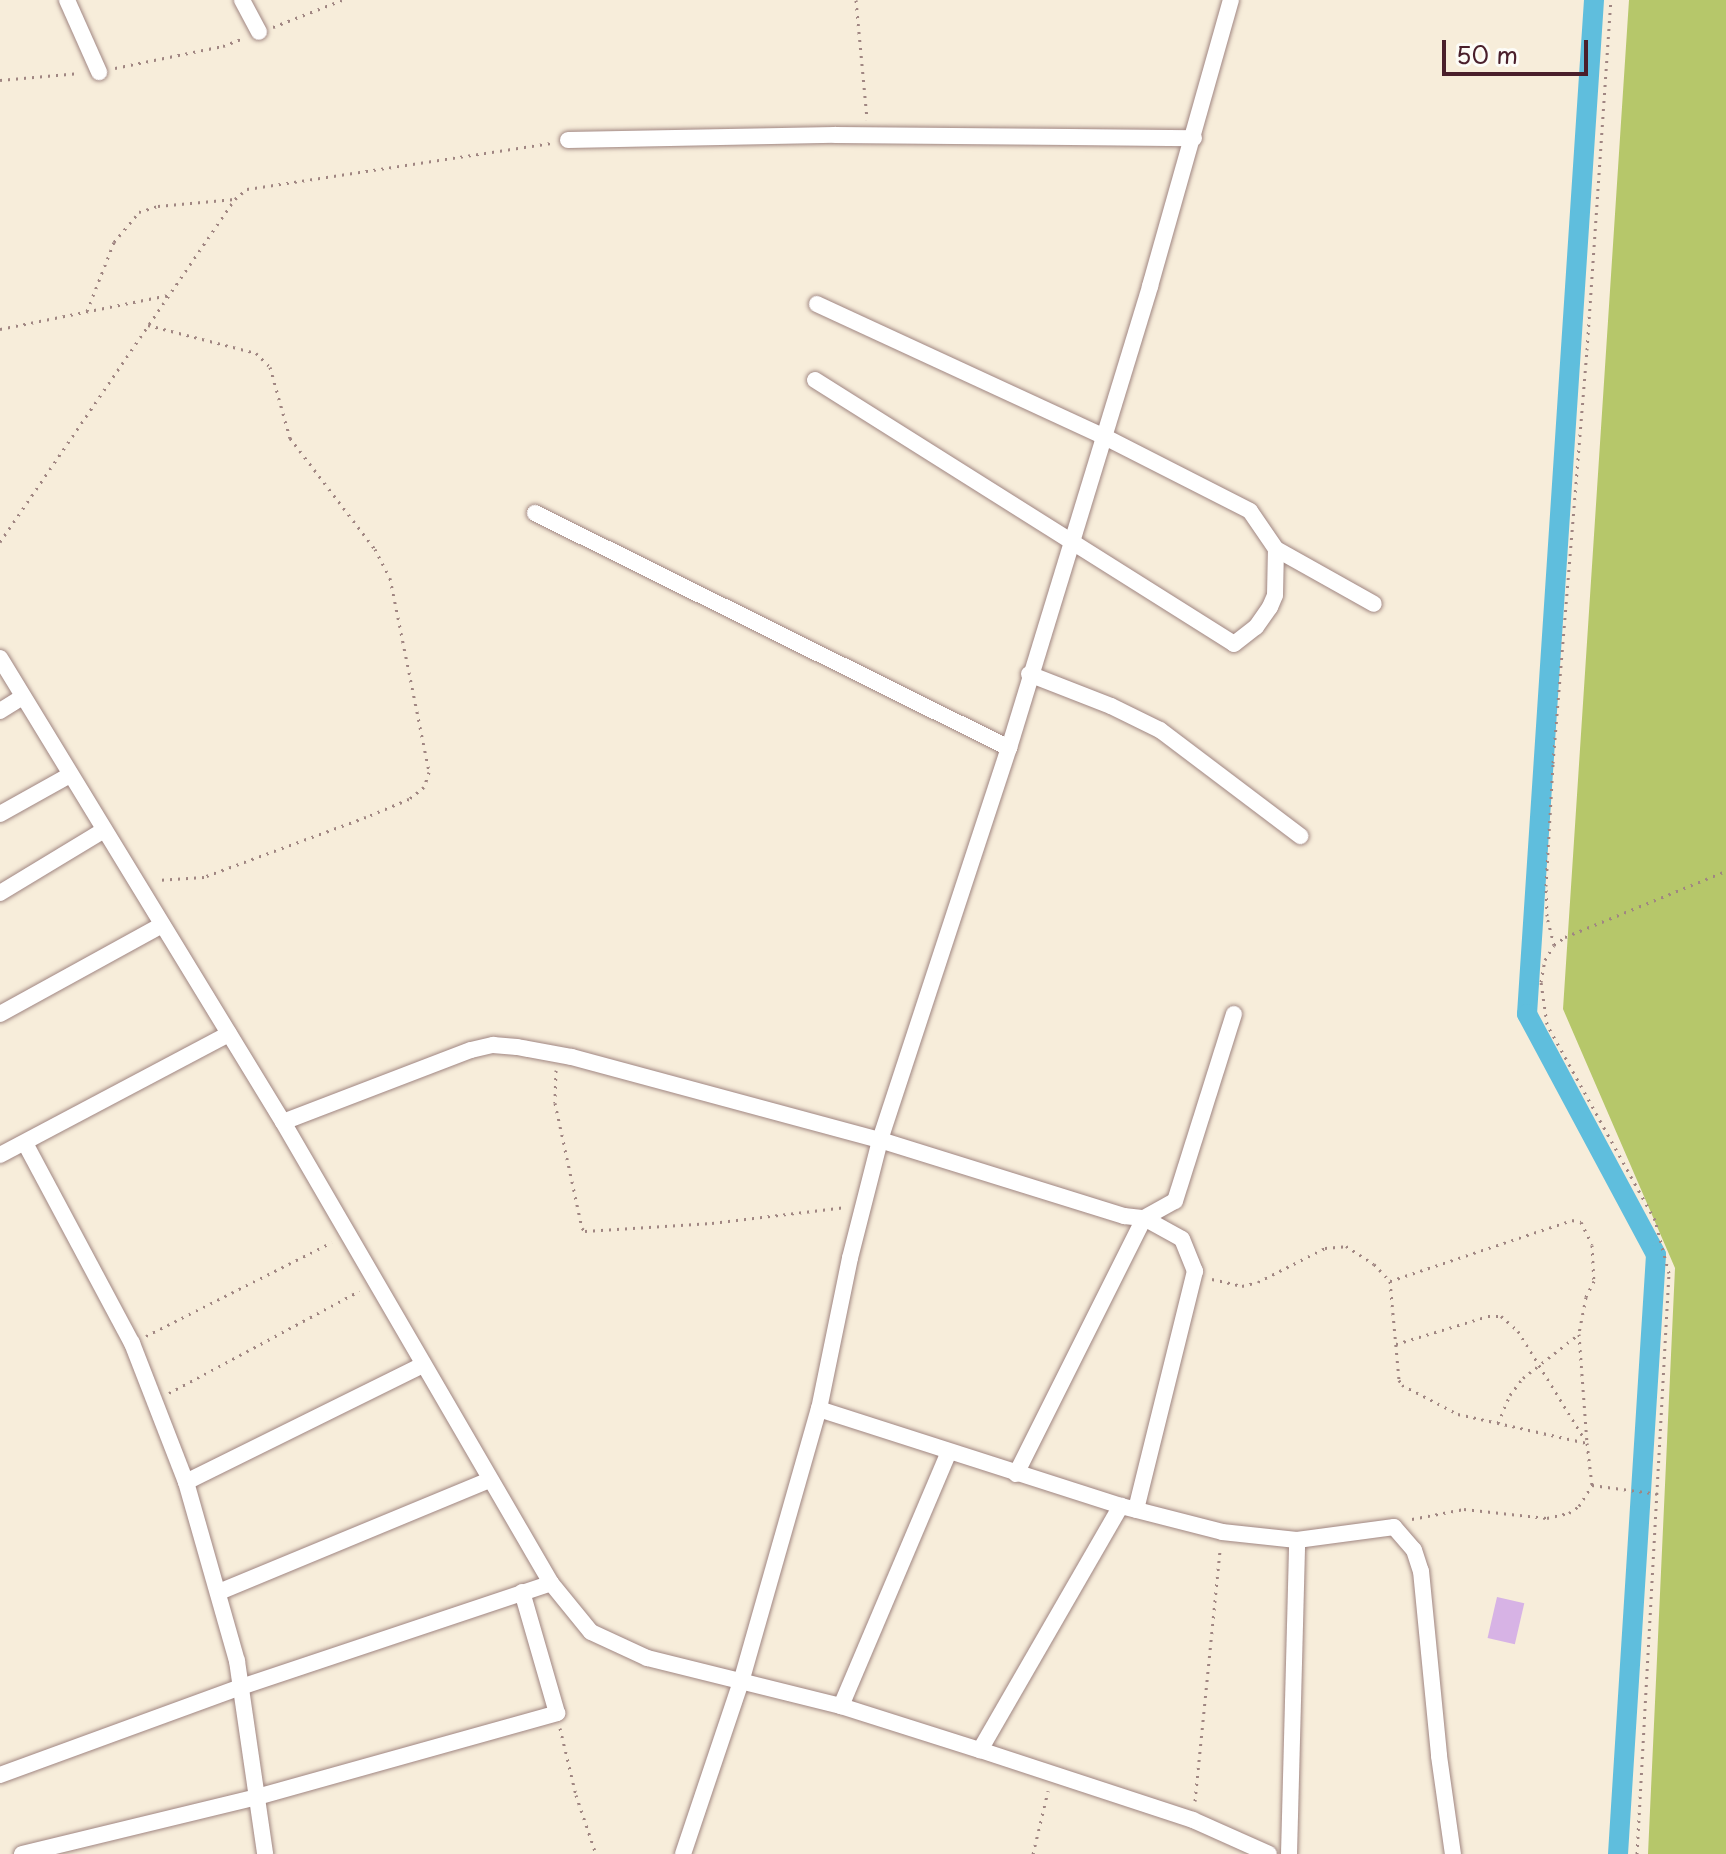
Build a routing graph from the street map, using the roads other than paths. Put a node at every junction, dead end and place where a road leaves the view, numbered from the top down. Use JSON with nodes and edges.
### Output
{"nodes":[{"id":1,"x":67,"y":0,"type":"edge"},
{"id":2,"x":242,"y":0,"type":"edge"},
{"id":3,"x":1231,"y":0,"type":"edge"},
{"id":4,"x":259,"y":32,"type":"road end"},
{"id":5,"x":99,"y":72,"type":"road end"},
{"id":6,"x":1194,"y":138,"type":"junction"},
{"id":7,"x":568,"y":140,"type":"road end"},
{"id":8,"x":817,"y":304,"type":"dead end"},
{"id":9,"x":815,"y":380,"type":"dead end"},
{"id":10,"x":1103,"y":436,"type":"junction"},
{"id":11,"x":535,"y":513,"type":"dead end"},
{"id":12,"x":1072,"y":541,"type":"junction"},
{"id":13,"x":1276,"y":549,"type":"junction"},
{"id":14,"x":1374,"y":604,"type":"dead end"},
{"id":15,"x":0,"y":658,"type":"edge"},
{"id":16,"x":1029,"y":674,"type":"junction"},
{"id":17,"x":22,"y":697,"type":"junction"},
{"id":18,"x":0,"y":711,"type":"edge"},
{"id":19,"x":1009,"y":748,"type":"junction"},
{"id":20,"x":70,"y":775,"type":"junction"},
{"id":21,"x":0,"y":814,"type":"edge"},
{"id":22,"x":104,"y":830,"type":"junction"},
{"id":23,"x":1300,"y":836,"type":"dead end"},
{"id":24,"x":0,"y":893,"type":"edge"},
{"id":25,"x":162,"y":925,"type":"junction"},
{"id":26,"x":0,"y":1014,"type":"edge"},
{"id":27,"x":1234,"y":1014,"type":"dead end"},
{"id":28,"x":229,"y":1034,"type":"junction"},
{"id":29,"x":283,"y":1122,"type":"junction"},
{"id":30,"x":880,"y":1140,"type":"junction"},
{"id":31,"x":25,"y":1143,"type":"junction"},
{"id":32,"x":0,"y":1155,"type":"edge"},
{"id":33,"x":1144,"y":1218,"type":"junction"},
{"id":34,"x":423,"y":1365,"type":"junction"},
{"id":35,"x":819,"y":1409,"type":"junction"},
{"id":36,"x":949,"y":1452,"type":"junction"},
{"id":37,"x":1016,"y":1474,"type":"junction"},
{"id":38,"x":490,"y":1480,"type":"junction"},
{"id":39,"x":186,"y":1482,"type":"junction"},
{"id":40,"x":1128,"y":1508,"type":"junction"},
{"id":41,"x":1297,"y":1540,"type":"junction"},
{"id":42,"x":551,"y":1583,"type":"junction"},
{"id":43,"x":219,"y":1592,"type":"junction"},
{"id":44,"x":522,"y":1592,"type":"junction"},
{"id":45,"x":741,"y":1682,"type":"junction"},
{"id":46,"x":241,"y":1687,"type":"junction"},
{"id":47,"x":841,"y":1706,"type":"junction"},
{"id":48,"x":980,"y":1750,"type":"junction"},
{"id":49,"x":0,"y":1775,"type":"edge"},
{"id":50,"x":257,"y":1797,"type":"junction"},
{"id":51,"x":22,"y":1854,"type":"edge"},
{"id":52,"x":265,"y":1854,"type":"edge"},
{"id":53,"x":683,"y":1854,"type":"edge"},
{"id":54,"x":1269,"y":1854,"type":"edge"},
{"id":55,"x":1289,"y":1854,"type":"edge"},
{"id":56,"x":1453,"y":1854,"type":"edge"}],
"edges":[{"from":1,"to":5,"type":"street"},
{"from":2,"to":4,"type":"street"},
{"from":3,"to":6,"type":"street"},
{"from":6,"to":7,"type":"street"},
{"from":6,"to":10,"type":"street"},
{"from":8,"to":10,"type":"street"},
{"from":9,"to":12,"type":"street"},
{"from":10,"to":12,"type":"street"},
{"from":10,"to":13,"type":"street"},
{"from":11,"to":19,"type":"street"},
{"from":12,"to":13,"type":"street"},
{"from":12,"to":16,"type":"street"},
{"from":13,"to":14,"type":"street"},
{"from":15,"to":17,"type":"street"},
{"from":16,"to":19,"type":"street"},
{"from":16,"to":23,"type":"street"},
{"from":17,"to":18,"type":"street"},
{"from":17,"to":20,"type":"street"},
{"from":19,"to":30,"type":"street"},
{"from":20,"to":21,"type":"street"},
{"from":20,"to":22,"type":"street"},
{"from":22,"to":24,"type":"street"},
{"from":22,"to":25,"type":"street"},
{"from":25,"to":26,"type":"street"},
{"from":25,"to":28,"type":"street"},
{"from":27,"to":33,"type":"street"},
{"from":28,"to":29,"type":"street"},
{"from":28,"to":31,"type":"street"},
{"from":29,"to":30,"type":"street"},
{"from":29,"to":34,"type":"street"},
{"from":30,"to":33,"type":"street"},
{"from":30,"to":35,"type":"street"},
{"from":31,"to":32,"type":"street"},
{"from":31,"to":39,"type":"street"},
{"from":33,"to":37,"type":"street"},
{"from":33,"to":40,"type":"street"},
{"from":34,"to":38,"type":"street"},
{"from":34,"to":39,"type":"street"},
{"from":35,"to":36,"type":"street"},
{"from":35,"to":45,"type":"street"},
{"from":36,"to":37,"type":"street"},
{"from":36,"to":47,"type":"street"},
{"from":37,"to":40,"type":"street"},
{"from":38,"to":42,"type":"street"},
{"from":38,"to":43,"type":"street"},
{"from":39,"to":43,"type":"street"},
{"from":40,"to":41,"type":"street"},
{"from":40,"to":48,"type":"street"},
{"from":41,"to":55,"type":"street"},
{"from":41,"to":56,"type":"street"},
{"from":42,"to":44,"type":"street"},
{"from":42,"to":45,"type":"street"},
{"from":43,"to":46,"type":"street"},
{"from":44,"to":46,"type":"street"},
{"from":44,"to":50,"type":"street"},
{"from":45,"to":47,"type":"street"},
{"from":45,"to":53,"type":"street"},
{"from":46,"to":49,"type":"street"},
{"from":46,"to":50,"type":"street"},
{"from":47,"to":48,"type":"street"},
{"from":48,"to":54,"type":"street"},
{"from":50,"to":51,"type":"street"},
{"from":50,"to":52,"type":"street"}]}
